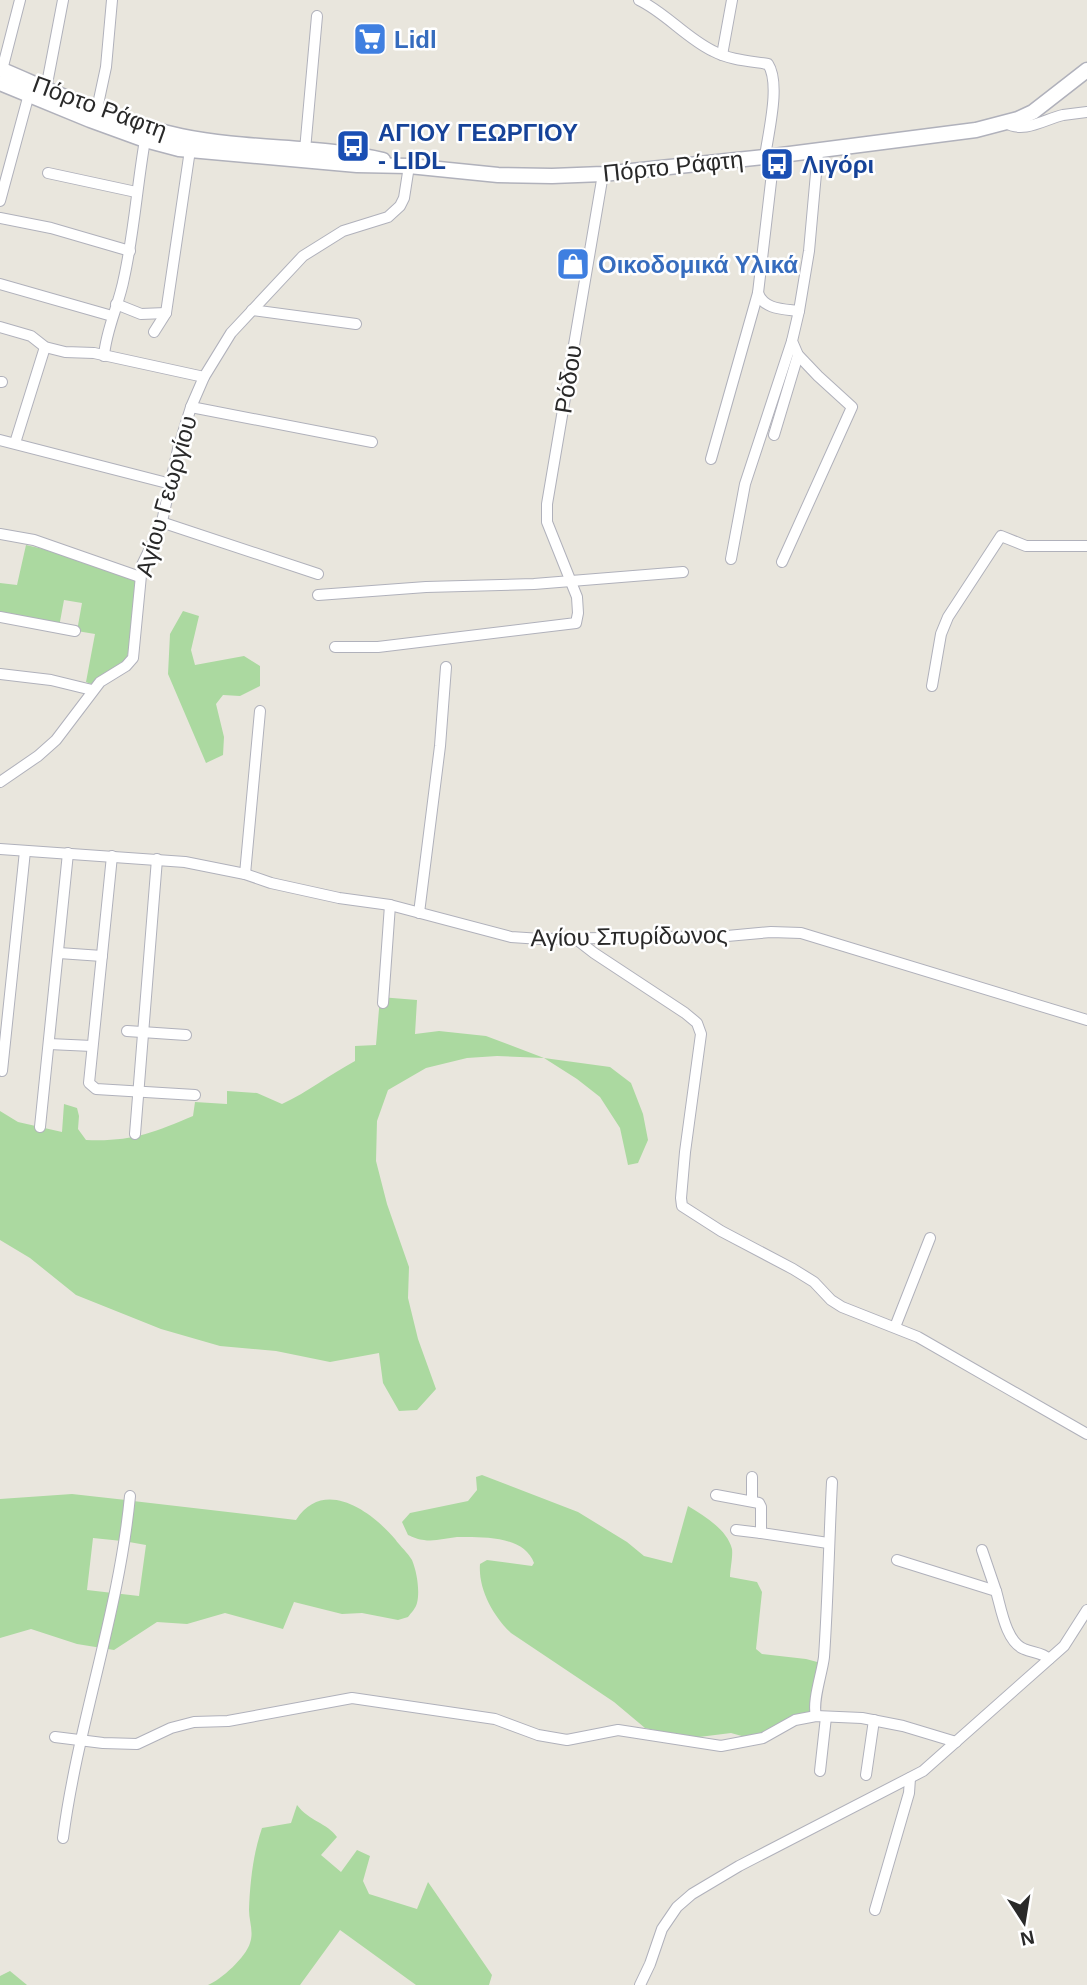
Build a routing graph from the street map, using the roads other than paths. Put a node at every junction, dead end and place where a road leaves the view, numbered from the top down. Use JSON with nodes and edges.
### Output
{"nodes":[{"id":1,"x":20,"y":0,"type":"edge"},
{"id":2,"x":63,"y":0,"type":"edge"},
{"id":3,"x":111,"y":0,"type":"edge"},
{"id":4,"x":639,"y":0,"type":"edge"},
{"id":5,"x":732,"y":0,"type":"edge"},
{"id":6,"x":317,"y":16,"type":"dead end"},
{"id":7,"x":722,"y":55,"type":"junction"},
{"id":8,"x":1087,"y":70,"type":"edge"},
{"id":9,"x":1,"y":74,"type":"edge"},
{"id":10,"x":46,"y":89,"type":"junction"},
{"id":11,"x":29,"y":94,"type":"junction"},
{"id":12,"x":1051,"y":100,"type":"junction"},
{"id":13,"x":97,"y":109,"type":"junction"},
{"id":14,"x":1087,"y":112,"type":"edge"},
{"id":15,"x":1062,"y":116,"type":"junction"},
{"id":16,"x":1006,"y":123,"type":"junction"},
{"id":17,"x":145,"y":140,"type":"junction"},
{"id":18,"x":190,"y":150,"type":"junction"},
{"id":19,"x":305,"y":150,"type":"junction"},
{"id":20,"x":818,"y":151,"type":"junction"},
{"id":21,"x":769,"y":157,"type":"junction"},
{"id":22,"x":409,"y":166,"type":"junction"},
{"id":23,"x":48,"y":173,"type":"dead end"},
{"id":24,"x":603,"y":174,"type":"junction"},
{"id":25,"x":136,"y":192,"type":"junction"},
{"id":26,"x":0,"y":201,"type":"edge"},
{"id":27,"x":0,"y":218,"type":"edge"},
{"id":28,"x":130,"y":251,"type":"junction"},
{"id":29,"x":0,"y":284,"type":"edge"},
{"id":30,"x":758,"y":293,"type":"junction"},
{"id":31,"x":117,"y":304,"type":"junction"},
{"id":32,"x":252,"y":310,"type":"junction"},
{"id":33,"x":799,"y":311,"type":"junction"},
{"id":34,"x":166,"y":313,"type":"junction"},
{"id":35,"x":112,"y":316,"type":"junction"},
{"id":36,"x":356,"y":324,"type":"dead end"},
{"id":37,"x":0,"y":327,"type":"edge"},
{"id":38,"x":154,"y":332,"type":"dead end"},
{"id":39,"x":792,"y":341,"type":"junction"},
{"id":40,"x":45,"y":347,"type":"junction"},
{"id":41,"x":798,"y":355,"type":"junction"},
{"id":42,"x":104,"y":356,"type":"junction"},
{"id":43,"x":204,"y":377,"type":"junction"},
{"id":44,"x":191,"y":407,"type":"junction"},
{"id":45,"x":774,"y":435,"type":"dead end"},
{"id":46,"x":0,"y":440,"type":"edge"},
{"id":47,"x":372,"y":442,"type":"dead end"},
{"id":48,"x":15,"y":443,"type":"junction"},
{"id":49,"x":711,"y":459,"type":"dead end"},
{"id":50,"x":171,"y":484,"type":"junction"},
{"id":51,"x":161,"y":523,"type":"junction"},
{"id":52,"x":0,"y":534,"type":"edge"},
{"id":53,"x":1087,"y":546,"type":"edge"},
{"id":54,"x":731,"y":559,"type":"dead end"},
{"id":55,"x":782,"y":562,"type":"dead end"},
{"id":56,"x":683,"y":572,"type":"dead end"},
{"id":57,"x":318,"y":574,"type":"dead end"},
{"id":58,"x":140,"y":577,"type":"junction"},
{"id":59,"x":572,"y":581,"type":"junction"},
{"id":60,"x":318,"y":595,"type":"dead end"},
{"id":61,"x":0,"y":617,"type":"edge"},
{"id":62,"x":75,"y":631,"type":"dead end"},
{"id":63,"x":335,"y":648,"type":"dead end"},
{"id":64,"x":446,"y":667,"type":"dead end"},
{"id":65,"x":0,"y":674,"type":"edge"},
{"id":66,"x":932,"y":686,"type":"dead end"},
{"id":67,"x":92,"y":690,"type":"junction"},
{"id":68,"x":260,"y":710,"type":"dead end"},
{"id":69,"x":0,"y":782,"type":"edge"},
{"id":70,"x":0,"y":849,"type":"edge"},
{"id":71,"x":26,"y":851,"type":"junction"},
{"id":72,"x":68,"y":853,"type":"junction"},
{"id":73,"x":112,"y":856,"type":"junction"},
{"id":74,"x":158,"y":859,"type":"junction"},
{"id":75,"x":246,"y":874,"type":"junction"},
{"id":76,"x":390,"y":905,"type":"junction"},
{"id":77,"x":419,"y":913,"type":"junction"},
{"id":78,"x":576,"y":938,"type":"junction"},
{"id":79,"x":59,"y":953,"type":"junction"},
{"id":80,"x":102,"y":956,"type":"junction"},
{"id":81,"x":383,"y":1003,"type":"dead end"},
{"id":82,"x":1087,"y":1020,"type":"edge"},
{"id":83,"x":127,"y":1031,"type":"dead end"},
{"id":84,"x":142,"y":1032,"type":"junction"},
{"id":85,"x":186,"y":1035,"type":"dead end"},
{"id":86,"x":49,"y":1044,"type":"junction"},
{"id":87,"x":92,"y":1046,"type":"junction"},
{"id":88,"x":2,"y":1071,"type":"dead end"},
{"id":89,"x":137,"y":1091,"type":"junction"},
{"id":90,"x":195,"y":1096,"type":"dead end"},
{"id":91,"x":40,"y":1127,"type":"dead end"},
{"id":92,"x":135,"y":1134,"type":"dead end"},
{"id":93,"x":930,"y":1238,"type":"dead end"},
{"id":94,"x":895,"y":1327,"type":"junction"},
{"id":95,"x":1087,"y":1434,"type":"edge"},
{"id":96,"x":752,"y":1477,"type":"dead end"},
{"id":97,"x":832,"y":1482,"type":"dead end"},
{"id":98,"x":716,"y":1495,"type":"dead end"},
{"id":99,"x":130,"y":1496,"type":"dead end"},
{"id":100,"x":752,"y":1501,"type":"junction"},
{"id":101,"x":736,"y":1530,"type":"dead end"},
{"id":102,"x":761,"y":1533,"type":"junction"},
{"id":103,"x":828,"y":1543,"type":"junction"},
{"id":104,"x":982,"y":1550,"type":"dead end"},
{"id":105,"x":897,"y":1560,"type":"dead end"},
{"id":106,"x":996,"y":1591,"type":"junction"},
{"id":107,"x":1087,"y":1610,"type":"edge"},
{"id":108,"x":1049,"y":1659,"type":"junction"},
{"id":109,"x":821,"y":1716,"type":"junction"},
{"id":110,"x":874,"y":1720,"type":"junction"},
{"id":111,"x":55,"y":1737,"type":"dead end"},
{"id":112,"x":80,"y":1741,"type":"junction"},
{"id":113,"x":956,"y":1742,"type":"junction"},
{"id":114,"x":820,"y":1771,"type":"dead end"},
{"id":115,"x":866,"y":1775,"type":"dead end"},
{"id":116,"x":910,"y":1778,"type":"junction"},
{"id":117,"x":63,"y":1838,"type":"dead end"},
{"id":118,"x":875,"y":1910,"type":"dead end"},
{"id":119,"x":640,"y":1985,"type":"edge"}],
"edges":[{"from":1,"to":9,"type":"street"},
{"from":2,"to":10,"type":"street"},
{"from":3,"to":13,"type":"street"},
{"from":4,"to":7,"type":"street"},
{"from":5,"to":7,"type":"street"},
{"from":6,"to":19,"type":"street"},
{"from":7,"to":21,"type":"street"},
{"from":8,"to":12,"type":"main road","name":"Πόρτο Ράφτη"},
{"from":9,"to":10,"type":"main road","name":"Πόρτο Ράφτη"},
{"from":9,"to":11,"type":"main road","name":"Πόρτο Ράφτη"},
{"from":10,"to":13,"type":"main road","name":"Πόρτο Ράφτη"},
{"from":11,"to":17,"type":"main road","name":"Πόρτο Ράφτη"},
{"from":11,"to":26,"type":"street"},
{"from":12,"to":15,"type":"street"},
{"from":12,"to":16,"type":"main road","name":"Πόρτο Ράφτη"},
{"from":13,"to":19,"type":"main road","name":"Πόρτο Ράφτη"},
{"from":14,"to":15,"type":"street"},
{"from":15,"to":16,"type":"street"},
{"from":16,"to":20,"type":"main road","name":"Πόρτο Ράφτη"},
{"from":17,"to":18,"type":"main road","name":"Πόρτο Ράφτη"},
{"from":17,"to":25,"type":"street"},
{"from":18,"to":22,"type":"main road","name":"Πόρτο Ράφτη"},
{"from":18,"to":34,"type":"street"},
{"from":19,"to":22,"type":"main road","name":"Πόρτο Ράφτη"},
{"from":20,"to":21,"type":"main road","name":"Πόρτο Ράφτη"},
{"from":20,"to":33,"type":"street"},
{"from":21,"to":24,"type":"main road","name":"Πόρτο Ράφτη"},
{"from":21,"to":30,"type":"street"},
{"from":22,"to":24,"type":"main road","name":"Πόρτο Ράφτη"},
{"from":22,"to":32,"type":"street","name":"Αγίου Γεωργίου"},
{"from":23,"to":25,"type":"street"},
{"from":24,"to":59,"type":"street","name":"Ρόδου"},
{"from":25,"to":28,"type":"street"},
{"from":27,"to":28,"type":"street"},
{"from":28,"to":31,"type":"street"},
{"from":29,"to":35,"type":"street"},
{"from":30,"to":33,"type":"street"},
{"from":30,"to":49,"type":"street"},
{"from":31,"to":34,"type":"street"},
{"from":31,"to":35,"type":"street"},
{"from":32,"to":36,"type":"street"},
{"from":32,"to":43,"type":"street","name":"Αγίου Γεωργίου"},
{"from":33,"to":39,"type":"street"},
{"from":34,"to":38,"type":"street"},
{"from":35,"to":42,"type":"street"},
{"from":37,"to":40,"type":"street"},
{"from":39,"to":41,"type":"street"},
{"from":39,"to":54,"type":"street"},
{"from":40,"to":42,"type":"street"},
{"from":40,"to":48,"type":"street"},
{"from":41,"to":45,"type":"street"},
{"from":41,"to":55,"type":"street"},
{"from":42,"to":43,"type":"street"},
{"from":43,"to":44,"type":"street","name":"Αγίου Γεωργίου"},
{"from":44,"to":47,"type":"street"},
{"from":44,"to":50,"type":"street","name":"Αγίου Γεωργίου"},
{"from":46,"to":48,"type":"street"},
{"from":48,"to":50,"type":"street"},
{"from":50,"to":51,"type":"street","name":"Αγίου Γεωργίου"},
{"from":51,"to":57,"type":"street"},
{"from":51,"to":58,"type":"street","name":"Αγίου Γεωργίου"},
{"from":52,"to":58,"type":"street"},
{"from":53,"to":66,"type":"street"},
{"from":56,"to":59,"type":"street"},
{"from":58,"to":67,"type":"street","name":"Αγίου Γεωργίου"},
{"from":59,"to":60,"type":"street"},
{"from":59,"to":63,"type":"street","name":"Ρόδου"},
{"from":61,"to":62,"type":"street"},
{"from":64,"to":77,"type":"street"},
{"from":65,"to":67,"type":"street"},
{"from":67,"to":69,"type":"street","name":"Αγίου Γεωργίου"},
{"from":68,"to":75,"type":"street"},
{"from":70,"to":71,"type":"street","name":"Αγίου Σπυρίδωνος"},
{"from":71,"to":72,"type":"street","name":"Αγίου Σπυρίδωνος"},
{"from":71,"to":88,"type":"street"},
{"from":72,"to":73,"type":"street","name":"Αγίου Σπυρίδωνος"},
{"from":72,"to":79,"type":"street"},
{"from":73,"to":74,"type":"street","name":"Αγίου Σπυρίδωνος"},
{"from":73,"to":80,"type":"street"},
{"from":74,"to":75,"type":"street","name":"Αγίου Σπυρίδωνος"},
{"from":74,"to":84,"type":"street"},
{"from":75,"to":76,"type":"street","name":"Αγίου Σπυρίδωνος"},
{"from":76,"to":77,"type":"street","name":"Αγίου Σπυρίδωνος"},
{"from":76,"to":81,"type":"street"},
{"from":77,"to":78,"type":"street","name":"Αγίου Σπυρίδωνος"},
{"from":78,"to":82,"type":"street","name":"Αγίου Σπυρίδωνος"},
{"from":78,"to":94,"type":"street"},
{"from":79,"to":80,"type":"street"},
{"from":79,"to":86,"type":"street"},
{"from":80,"to":87,"type":"street"},
{"from":83,"to":84,"type":"street"},
{"from":84,"to":85,"type":"street"},
{"from":84,"to":89,"type":"street"},
{"from":86,"to":87,"type":"street"},
{"from":86,"to":91,"type":"street"},
{"from":87,"to":89,"type":"street"},
{"from":89,"to":90,"type":"street"},
{"from":89,"to":92,"type":"street"},
{"from":93,"to":94,"type":"street"},
{"from":94,"to":95,"type":"street"},
{"from":96,"to":100,"type":"street"},
{"from":97,"to":103,"type":"street"},
{"from":98,"to":100,"type":"street"},
{"from":99,"to":112,"type":"street"},
{"from":100,"to":102,"type":"street"},
{"from":101,"to":102,"type":"street"},
{"from":102,"to":103,"type":"street"},
{"from":103,"to":109,"type":"street"},
{"from":104,"to":106,"type":"street"},
{"from":105,"to":106,"type":"street"},
{"from":106,"to":108,"type":"street"},
{"from":107,"to":108,"type":"street"},
{"from":108,"to":113,"type":"street"},
{"from":109,"to":110,"type":"street"},
{"from":109,"to":112,"type":"street"},
{"from":109,"to":114,"type":"street"},
{"from":110,"to":113,"type":"street"},
{"from":110,"to":115,"type":"street"},
{"from":111,"to":112,"type":"street"},
{"from":112,"to":117,"type":"street"},
{"from":113,"to":116,"type":"street"},
{"from":116,"to":118,"type":"street"},
{"from":116,"to":119,"type":"street"}]}
